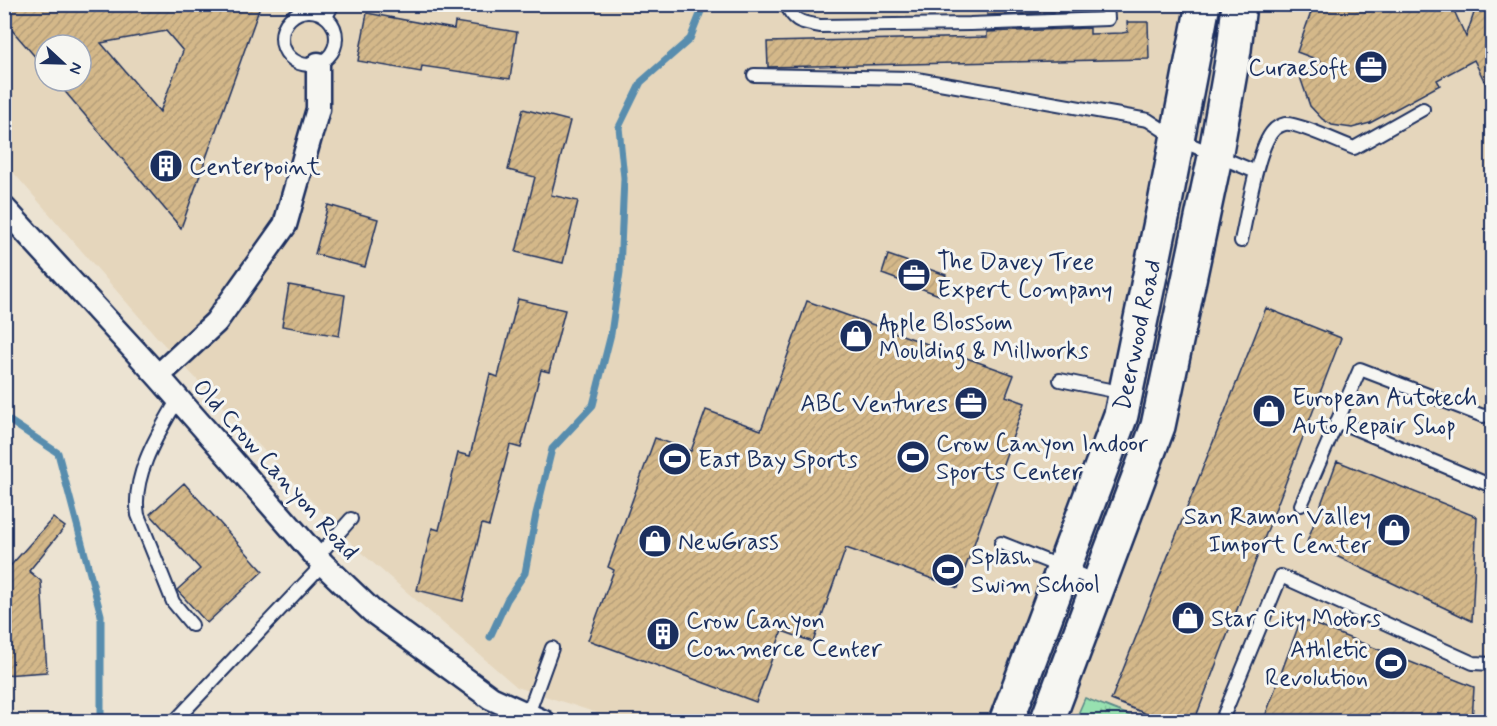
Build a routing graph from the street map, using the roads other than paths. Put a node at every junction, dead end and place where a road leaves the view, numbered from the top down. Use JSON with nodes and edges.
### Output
{"nodes":[{"id":1,"x":333,"y":4,"type":"edge"},
{"id":2,"x":786,"y":4,"type":"edge"},
{"id":3,"x":1107,"y":4,"type":"edge"},
{"id":4,"x":1203,"y":4,"type":"edge"},
{"id":5,"x":1239,"y":4,"type":"edge"},
{"id":6,"x":326,"y":17,"type":"junction"},
{"id":7,"x":318,"y":64,"type":"junction"},
{"id":8,"x":754,"y":75,"type":"dead end"},
{"id":9,"x":1423,"y":109,"type":"dead end"},
{"id":10,"x":1177,"y":139,"type":"junction"},
{"id":11,"x":1215,"y":157,"type":"junction"},
{"id":12,"x":1256,"y":172,"type":"junction"},
{"id":13,"x":4,"y":208,"type":"edge"},
{"id":14,"x":1241,"y":241,"type":"dead end"},
{"id":15,"x":158,"y":376,"type":"junction"},
{"id":16,"x":1060,"y":380,"type":"dead end"},
{"id":17,"x":1125,"y":393,"type":"junction"},
{"id":18,"x":178,"y":399,"type":"junction"},
{"id":19,"x":1492,"y":414,"type":"edge"},
{"id":20,"x":1337,"y":421,"type":"junction"},
{"id":21,"x":1492,"y":486,"type":"edge"},
{"id":22,"x":1301,"y":505,"type":"dead end"},
{"id":23,"x":351,"y":519,"type":"dead end"},
{"id":24,"x":1001,"y":543,"type":"dead end"},
{"id":25,"x":320,"y":561,"type":"junction"},
{"id":26,"x":1065,"y":567,"type":"junction"},
{"id":27,"x":1100,"y":582,"type":"junction"},
{"id":28,"x":192,"y":625,"type":"dead end"},
{"id":29,"x":552,"y":648,"type":"dead end"},
{"id":30,"x":1492,"y":664,"type":"edge"},
{"id":31,"x":533,"y":719,"type":"edge"},
{"id":32,"x":174,"y":722,"type":"edge"},
{"id":33,"x":1006,"y":722,"type":"edge"},
{"id":34,"x":1047,"y":722,"type":"edge"},
{"id":35,"x":1221,"y":722,"type":"edge"}],
"edges":[{"from":1,"to":6,"type":"lane"},
{"from":2,"to":3,"type":"lane"},
{"from":4,"to":10,"type":"street","name":"Deerwood Road"},
{"from":5,"to":11,"type":"street","name":"Deerwood Road"},
{"from":6,"to":7,"type":"lane"},
{"from":6,"to":7,"type":"lane"},
{"from":7,"to":15,"type":"street"},
{"from":8,"to":10,"type":"lane"},
{"from":9,"to":12,"type":"lane"},
{"from":10,"to":11,"type":"lane"},
{"from":10,"to":17,"type":"street","name":"Deerwood Road"},
{"from":11,"to":12,"type":"lane"},
{"from":11,"to":27,"type":"street","name":"Deerwood Road"},
{"from":12,"to":14,"type":"lane"},
{"from":13,"to":15,"type":"street","name":"Old Crow Canyon Road"},
{"from":15,"to":18,"type":"street","name":"Old Crow Canyon Road"},
{"from":16,"to":17,"type":"lane"},
{"from":17,"to":26,"type":"street","name":"Deerwood Road"},
{"from":18,"to":25,"type":"street","name":"Old Crow Canyon Road"},
{"from":18,"to":28,"type":"lane"},
{"from":19,"to":20,"type":"lane"},
{"from":20,"to":21,"type":"lane"},
{"from":20,"to":22,"type":"lane"},
{"from":23,"to":25,"type":"lane"},
{"from":24,"to":26,"type":"lane"},
{"from":25,"to":31,"type":"street","name":"Old Crow Canyon Road"},
{"from":25,"to":32,"type":"lane"},
{"from":26,"to":27,"type":"lane"},
{"from":26,"to":33,"type":"street","name":"Deerwood Road"},
{"from":27,"to":34,"type":"street","name":"Deerwood Road"},
{"from":29,"to":31,"type":"lane"},
{"from":30,"to":35,"type":"lane"}]}
